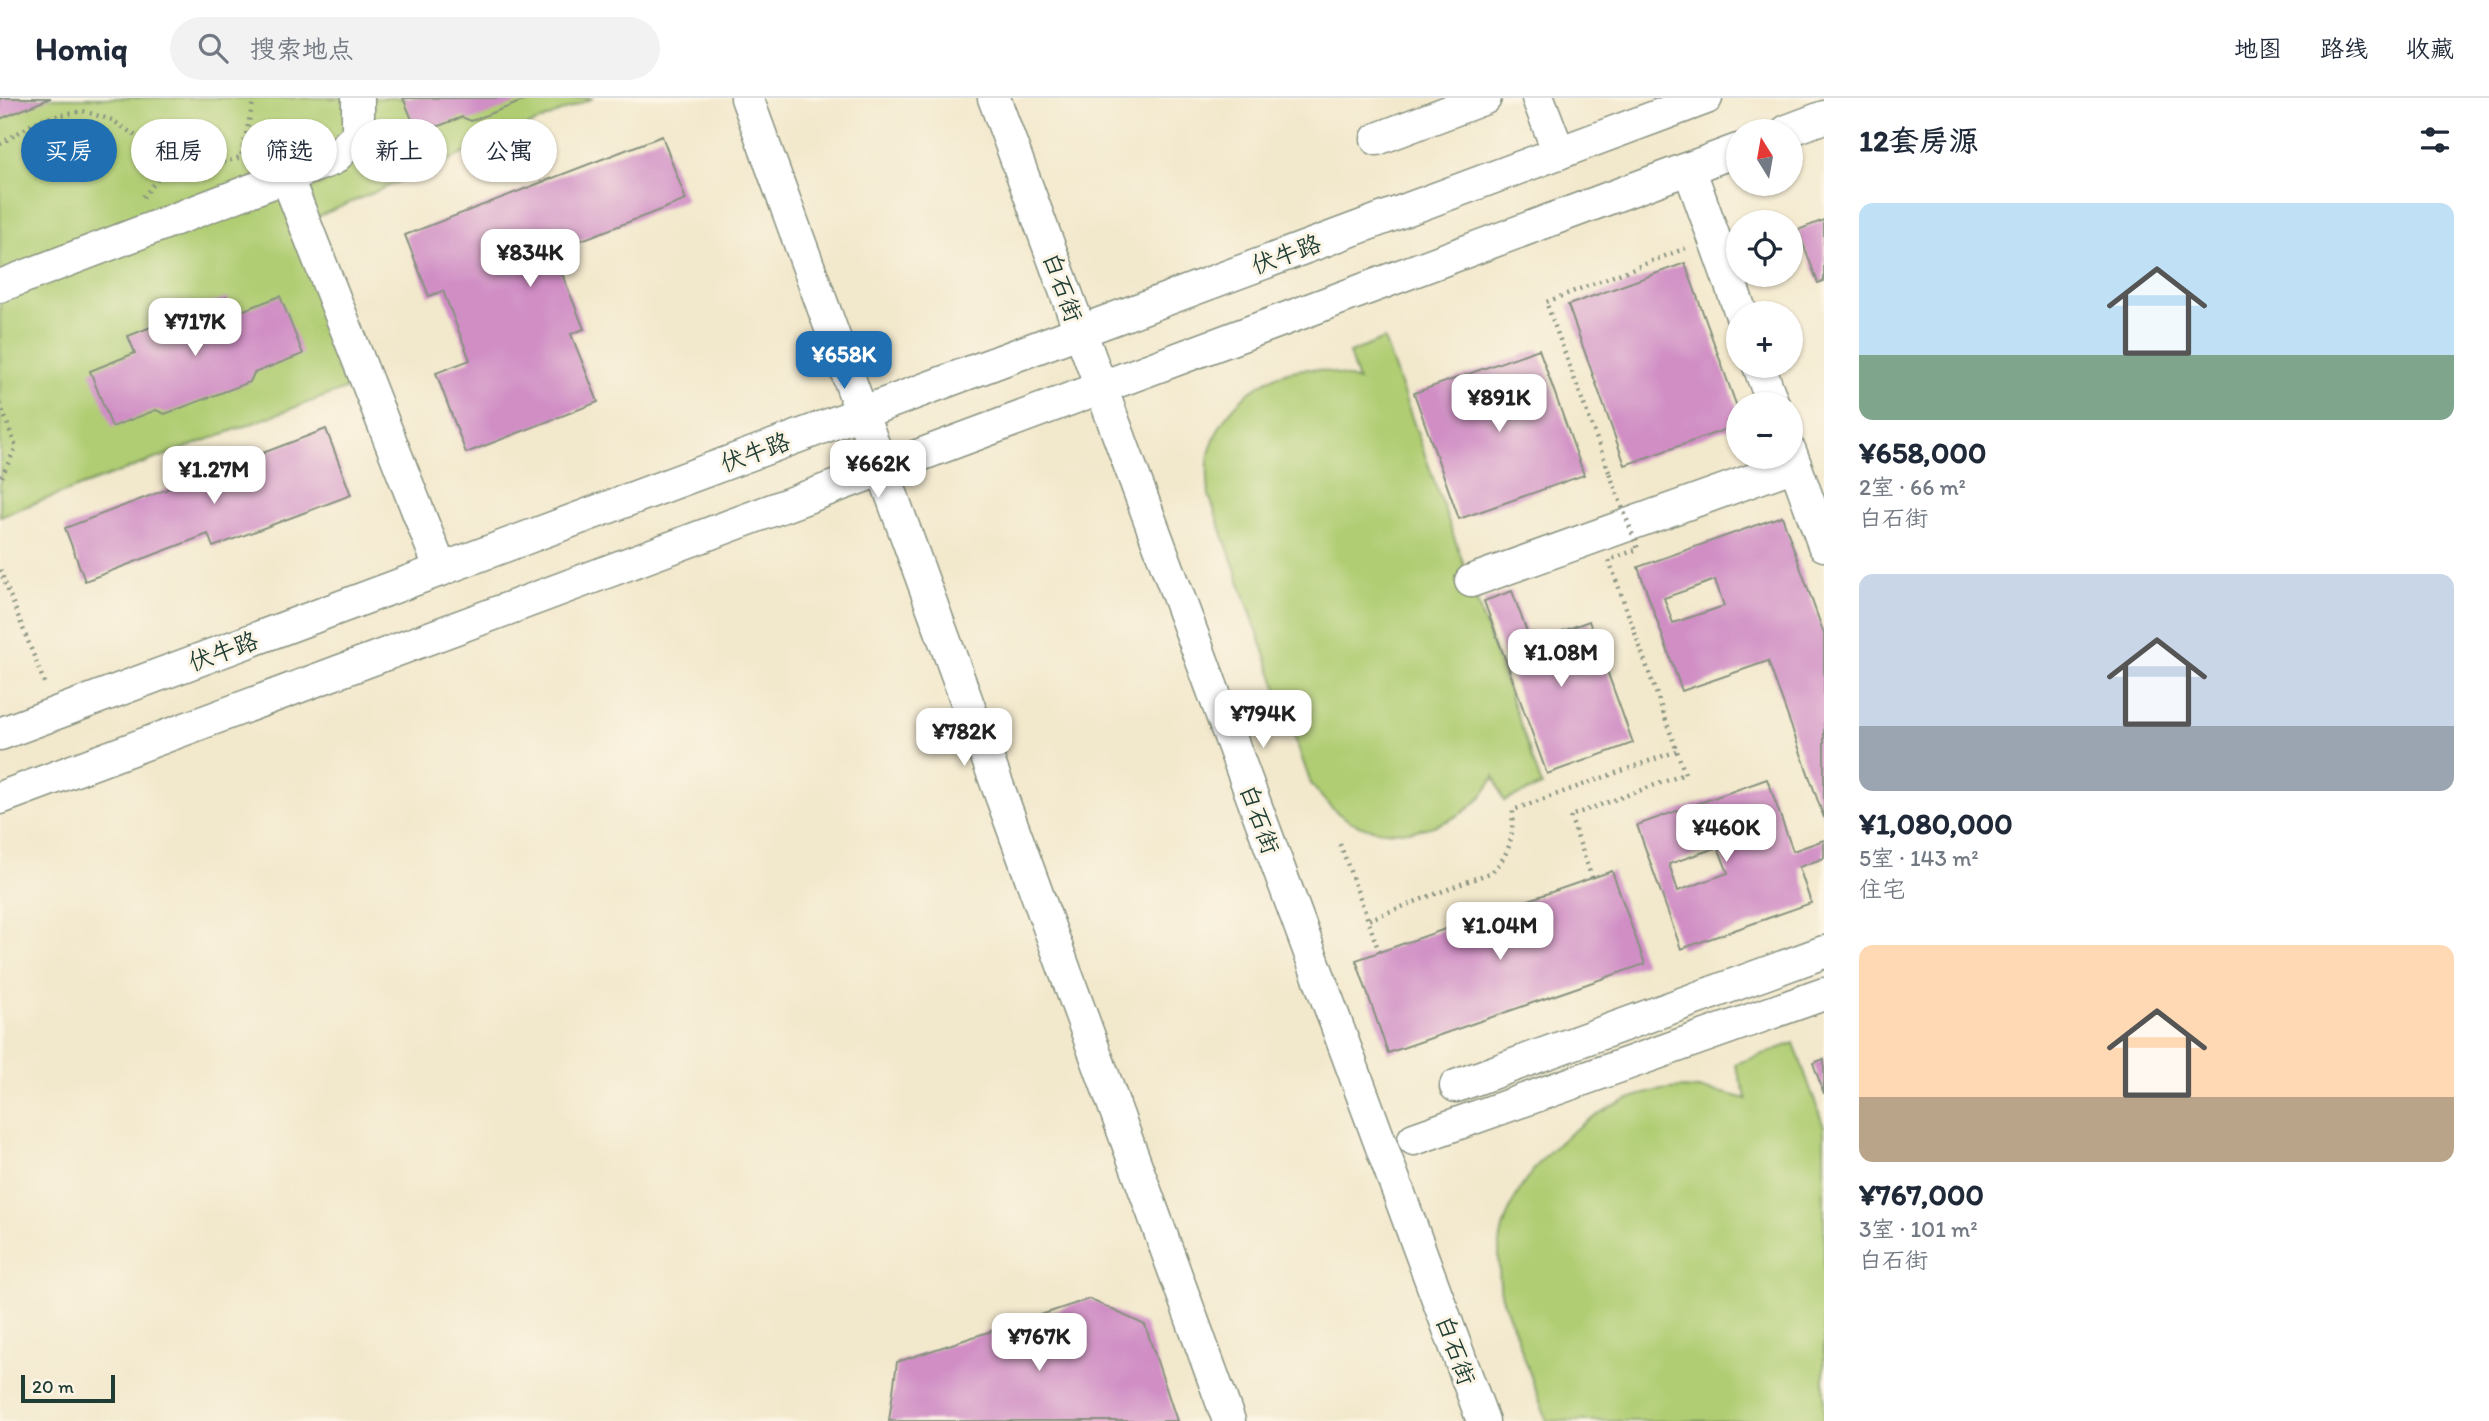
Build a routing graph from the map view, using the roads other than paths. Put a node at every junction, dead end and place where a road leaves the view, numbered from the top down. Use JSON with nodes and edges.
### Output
{"nodes":[{"id":1,"x":358,"y":98,"type":"edge"},
{"id":2,"x":747,"y":98,"type":"edge"},
{"id":3,"x":994,"y":98,"type":"edge"},
{"id":4,"x":1485,"y":98,"type":"edge"},
{"id":5,"x":1538,"y":98,"type":"edge"},
{"id":6,"x":1706,"y":98,"type":"edge"},
{"id":7,"x":1824,"y":117,"type":"edge"},
{"id":8,"x":1803,"y":125,"type":"edge"},
{"id":9,"x":1377,"y":139,"type":"dead end"},
{"id":10,"x":1559,"y":153,"type":"junction"},
{"id":11,"x":1726,"y":154,"type":"edge"},
{"id":12,"x":337,"y":155,"type":"edge"},
{"id":13,"x":1689,"y":168,"type":"junction"},
{"id":14,"x":276,"y":182,"type":"edge"},
{"id":15,"x":289,"y":182,"type":"edge"},
{"id":16,"x":0,"y":286,"type":"edge"},
{"id":17,"x":1737,"y":301,"type":"edge"},
{"id":18,"x":1080,"y":331,"type":"junction"},
{"id":19,"x":1101,"y":388,"type":"junction"},
{"id":20,"x":863,"y":412,"type":"junction"},
{"id":21,"x":1764,"y":469,"type":"edge"},
{"id":22,"x":1797,"y":469,"type":"edge"},
{"id":23,"x":884,"y":470,"type":"junction"},
{"id":24,"x":1824,"y":545,"type":"edge"},
{"id":25,"x":441,"y":570,"type":"junction"},
{"id":26,"x":1471,"y":580,"type":"dead end"},
{"id":27,"x":0,"y":734,"type":"edge"},
{"id":28,"x":0,"y":798,"type":"edge"},
{"id":29,"x":1824,"y":952,"type":"edge"},
{"id":30,"x":1824,"y":995,"type":"edge"},
{"id":31,"x":1456,"y":1086,"type":"dead end"},
{"id":32,"x":1414,"y":1139,"type":"dead end"},
{"id":33,"x":1229,"y":1421,"type":"edge"},
{"id":34,"x":1483,"y":1421,"type":"edge"}],
"edges":[{"from":1,"to":12,"type":"street"},
{"from":2,"to":20,"type":"street"},
{"from":3,"to":18,"type":"street","name":"白石街"},
{"from":4,"to":9,"type":"street"},
{"from":5,"to":10,"type":"street"},
{"from":6,"to":10,"type":"street","name":"伏牛路"},
{"from":7,"to":8,"type":"street"},
{"from":10,"to":18,"type":"street","name":"伏牛路"},
{"from":11,"to":13,"type":"street"},
{"from":13,"to":17,"type":"street"},
{"from":13,"to":19,"type":"street"},
{"from":14,"to":16,"type":"street"},
{"from":15,"to":25,"type":"street"},
{"from":18,"to":19,"type":"street","name":"白石街"},
{"from":18,"to":20,"type":"street","name":"伏牛路"},
{"from":19,"to":23,"type":"street"},
{"from":19,"to":34,"type":"street","name":"白石街"},
{"from":20,"to":23,"type":"street"},
{"from":20,"to":25,"type":"street","name":"伏牛路"},
{"from":21,"to":26,"type":"street"},
{"from":22,"to":24,"type":"street"},
{"from":23,"to":28,"type":"street"},
{"from":23,"to":33,"type":"street"},
{"from":25,"to":27,"type":"street","name":"伏牛路"},
{"from":29,"to":31,"type":"street"},
{"from":30,"to":32,"type":"street"}]}
